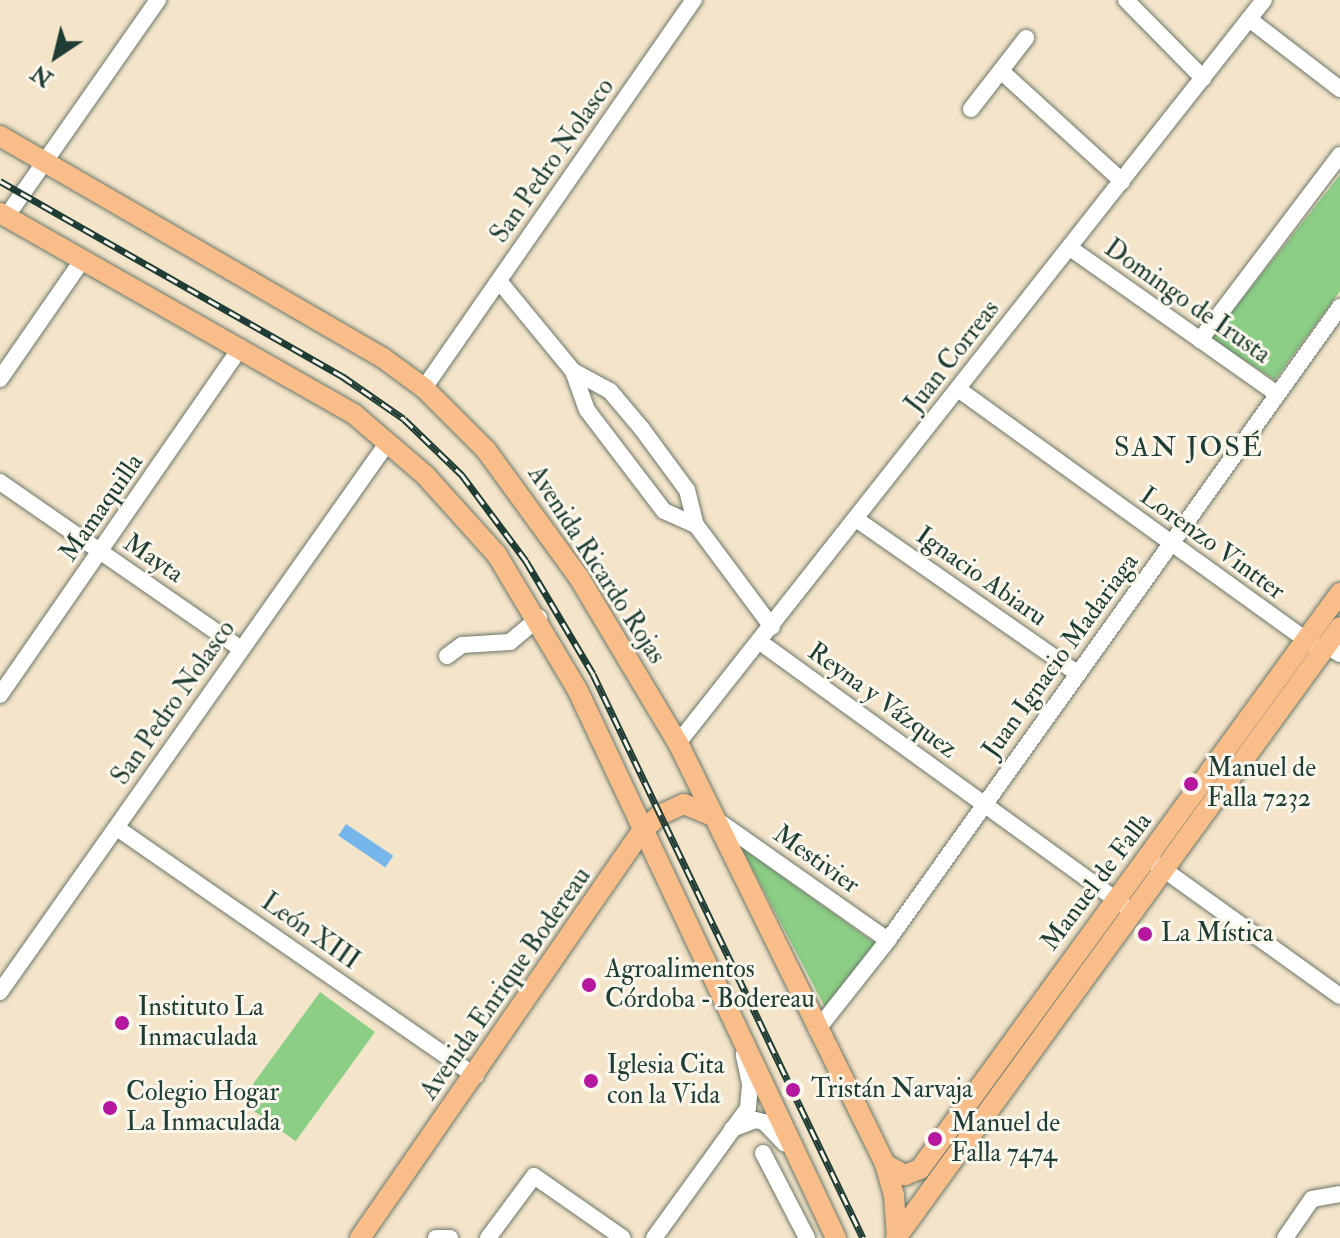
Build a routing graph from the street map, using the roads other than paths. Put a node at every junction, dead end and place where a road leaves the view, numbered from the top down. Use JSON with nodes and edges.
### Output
{"nodes":[{"id":1,"x":158,"y":0,"type":"edge"},
{"id":2,"x":694,"y":0,"type":"edge"},
{"id":3,"x":1126,"y":0,"type":"edge"},
{"id":4,"x":1264,"y":0,"type":"edge"},
{"id":5,"x":1249,"y":19,"type":"junction"},
{"id":6,"x":1026,"y":38,"type":"dead end"},
{"id":7,"x":1001,"y":71,"type":"junction"},
{"id":8,"x":1203,"y":78,"type":"junction"},
{"id":9,"x":1340,"y":89,"type":"edge"},
{"id":10,"x":971,"y":109,"type":"dead end"},
{"id":11,"x":0,"y":136,"type":"edge"},
{"id":12,"x":1340,"y":155,"type":"edge"},
{"id":13,"x":44,"y":161,"type":"junction"},
{"id":14,"x":1122,"y":181,"type":"junction"},
{"id":15,"x":3,"y":215,"type":"edge"},
{"id":16,"x":1070,"y":248,"type":"junction"},
{"id":17,"x":83,"y":259,"type":"junction"},
{"id":18,"x":499,"y":281,"type":"junction"},
{"id":19,"x":1340,"y":307,"type":"edge"},
{"id":20,"x":1200,"y":340,"type":"junction"},
{"id":21,"x":241,"y":347,"type":"junction"},
{"id":22,"x":573,"y":371,"type":"junction"},
{"id":23,"x":0,"y":379,"type":"edge"},
{"id":24,"x":424,"y":388,"type":"junction"},
{"id":25,"x":958,"y":389,"type":"junction"},
{"id":26,"x":1277,"y":394,"type":"junction"},
{"id":27,"x":388,"y":442,"type":"junction"},
{"id":28,"x":0,"y":482,"type":"edge"},
{"id":29,"x":856,"y":519,"type":"junction"},
{"id":30,"x":696,"y":525,"type":"junction"},
{"id":31,"x":1171,"y":544,"type":"junction"},
{"id":32,"x":101,"y":553,"type":"junction"},
{"id":33,"x":1340,"y":593,"type":"edge"},
{"id":34,"x":539,"y":618,"type":"junction"},
{"id":35,"x":772,"y":627,"type":"junction"},
{"id":36,"x":1340,"y":627,"type":"edge"},
{"id":37,"x":760,"y":642,"type":"junction"},
{"id":38,"x":240,"y":648,"type":"junction"},
{"id":39,"x":1324,"y":648,"type":"edge"},
{"id":40,"x":447,"y":656,"type":"dead end"},
{"id":41,"x":1078,"y":674,"type":"junction"},
{"id":42,"x":0,"y":695,"type":"edge"},
{"id":43,"x":678,"y":743,"type":"junction"},
{"id":44,"x":984,"y":804,"type":"junction"},
{"id":45,"x":717,"y":820,"type":"junction"},
{"id":46,"x":117,"y":828,"type":"junction"},
{"id":47,"x":642,"y":831,"type":"junction"},
{"id":48,"x":1156,"y":864,"type":"junction"},
{"id":49,"x":1124,"y":905,"type":"junction"},
{"id":50,"x":888,"y":940,"type":"junction"},
{"id":51,"x":0,"y":992,"type":"edge"},
{"id":52,"x":1340,"y":996,"type":"edge"},
{"id":53,"x":817,"y":1030,"type":"junction"},
{"id":54,"x":740,"y":1039,"type":"junction"},
{"id":55,"x":475,"y":1076,"type":"junction"},
{"id":56,"x":731,"y":1130,"type":"junction"},
{"id":57,"x":763,"y":1153,"type":"dead end"},
{"id":58,"x":885,"y":1164,"type":"junction"},
{"id":59,"x":801,"y":1166,"type":"junction"},
{"id":60,"x":1332,"y":1194,"type":"edge"},
{"id":61,"x":604,"y":1233,"type":"edge"},
{"id":62,"x":360,"y":1238,"type":"edge"},
{"id":63,"x":436,"y":1238,"type":"edge"},
{"id":64,"x":450,"y":1238,"type":"edge"},
{"id":65,"x":488,"y":1238,"type":"edge"},
{"id":66,"x":623,"y":1238,"type":"edge"},
{"id":67,"x":637,"y":1238,"type":"edge"},
{"id":68,"x":648,"y":1238,"type":"edge"},
{"id":69,"x":654,"y":1238,"type":"edge"},
{"id":70,"x":807,"y":1238,"type":"edge"},
{"id":71,"x":836,"y":1238,"type":"edge"},
{"id":72,"x":897,"y":1238,"type":"edge"},
{"id":73,"x":1285,"y":1238,"type":"edge"}],
"edges":[{"from":1,"to":13,"type":"street"},
{"from":2,"to":18,"type":"street","name":"San Pedro Nolasco"},
{"from":3,"to":8,"type":"street"},
{"from":4,"to":5,"type":"street","name":"Juan Correas"},
{"from":5,"to":8,"type":"street","name":"Juan Correas"},
{"from":5,"to":9,"type":"street"},
{"from":6,"to":7,"type":"street"},
{"from":7,"to":10,"type":"street"},
{"from":7,"to":14,"type":"street"},
{"from":8,"to":14,"type":"street","name":"Juan Correas"},
{"from":11,"to":13,"type":"main road","name":"Avenida Ricardo Rojas"},
{"from":12,"to":20,"type":"street"},
{"from":13,"to":15,"type":"street"},
{"from":13,"to":24,"type":"main road","name":"Avenida Ricardo Rojas"},
{"from":14,"to":16,"type":"street","name":"Juan Correas"},
{"from":15,"to":17,"type":"main road"},
{"from":16,"to":20,"type":"street","name":"Domingo de Irusta"},
{"from":16,"to":25,"type":"street","name":"Juan Correas"},
{"from":17,"to":21,"type":"main road"},
{"from":17,"to":23,"type":"street"},
{"from":18,"to":22,"type":"street"},
{"from":18,"to":24,"type":"street","name":"San Pedro Nolasco"},
{"from":19,"to":26,"type":"street","name":"Juan Ignacio Madariaga"},
{"from":20,"to":26,"type":"street","name":"Domingo de Irusta"},
{"from":21,"to":27,"type":"main road"},
{"from":21,"to":32,"type":"street","name":"Mamaquilla"},
{"from":22,"to":30,"type":"street"},
{"from":22,"to":30,"type":"street"},
{"from":24,"to":43,"type":"main road","name":"Avenida Ricardo Rojas"},
{"from":25,"to":29,"type":"street","name":"Juan Correas"},
{"from":25,"to":31,"type":"street","name":"Lorenzo Vintter"},
{"from":26,"to":31,"type":"street","name":"Juan Ignacio Madariaga"},
{"from":27,"to":34,"type":"main road"},
{"from":27,"to":38,"type":"street","name":"San Pedro Nolasco"},
{"from":28,"to":32,"type":"street","name":"Mayta"},
{"from":29,"to":35,"type":"street","name":"Juan Correas"},
{"from":29,"to":41,"type":"street","name":"Ignacio Abiaru"},
{"from":30,"to":35,"type":"street"},
{"from":31,"to":39,"type":"street","name":"Lorenzo Vintter"},
{"from":31,"to":41,"type":"street","name":"Juan Ignacio Madariaga"},
{"from":32,"to":38,"type":"street","name":"Mayta"},
{"from":32,"to":42,"type":"street","name":"Mamaquilla"},
{"from":33,"to":39,"type":"main road","name":"Manuel de Falla"},
{"from":34,"to":40,"type":"street"},
{"from":34,"to":47,"type":"main road"},
{"from":35,"to":37,"type":"street","name":"Juan Correas"},
{"from":36,"to":39,"type":"main road","name":"Manuel de Falla"},
{"from":37,"to":43,"type":"street","name":"Juan Correas"},
{"from":37,"to":44,"type":"street","name":"Reyna y Vázquez"},
{"from":38,"to":46,"type":"street","name":"San Pedro Nolasco"},
{"from":39,"to":48,"type":"main road","name":"Manuel de Falla"},
{"from":41,"to":44,"type":"street","name":"Juan Ignacio Madariaga"},
{"from":43,"to":45,"type":"main road","name":"Avenida Ricardo Rojas"},
{"from":44,"to":49,"type":"street","name":"Reyna y Vázquez"},
{"from":44,"to":50,"type":"street","name":"Juan Ignacio Madariaga"},
{"from":45,"to":47,"type":"main road","name":"Avenida Enrique Bodereau"},
{"from":45,"to":50,"type":"street","name":"Mestivier"},
{"from":45,"to":53,"type":"main road","name":"Avenida Ricardo Rojas"},
{"from":46,"to":51,"type":"street","name":"San Pedro Nolasco"},
{"from":46,"to":55,"type":"street","name":"León XIII"},
{"from":47,"to":54,"type":"main road"},
{"from":47,"to":55,"type":"main road","name":"Avenida Enrique Bodereau"},
{"from":48,"to":49,"type":"main road","name":"Manuel de Falla"},
{"from":48,"to":52,"type":"street"},
{"from":49,"to":58,"type":"main road","name":"Manuel de Falla"},
{"from":49,"to":72,"type":"main road","name":"Manuel de Falla"},
{"from":50,"to":53,"type":"street","name":"Juan Ignacio Madariaga"},
{"from":53,"to":58,"type":"main road","name":"Avenida Ricardo Rojas"},
{"from":54,"to":56,"type":"street"},
{"from":54,"to":59,"type":"main road"},
{"from":55,"to":62,"type":"main road","name":"Avenida Enrique Bodereau"},
{"from":56,"to":59,"type":"street"},
{"from":56,"to":69,"type":"street"},
{"from":57,"to":70,"type":"street"},
{"from":58,"to":72,"type":"main road","name":"Avenida Ricardo Rojas"},
{"from":59,"to":71,"type":"main road"},
{"from":60,"to":73,"type":"street"},
{"from":61,"to":65,"type":"street"},
{"from":61,"to":66,"type":"street"},
{"from":63,"to":64,"type":"street"},
{"from":67,"to":68,"type":"street"}]}
